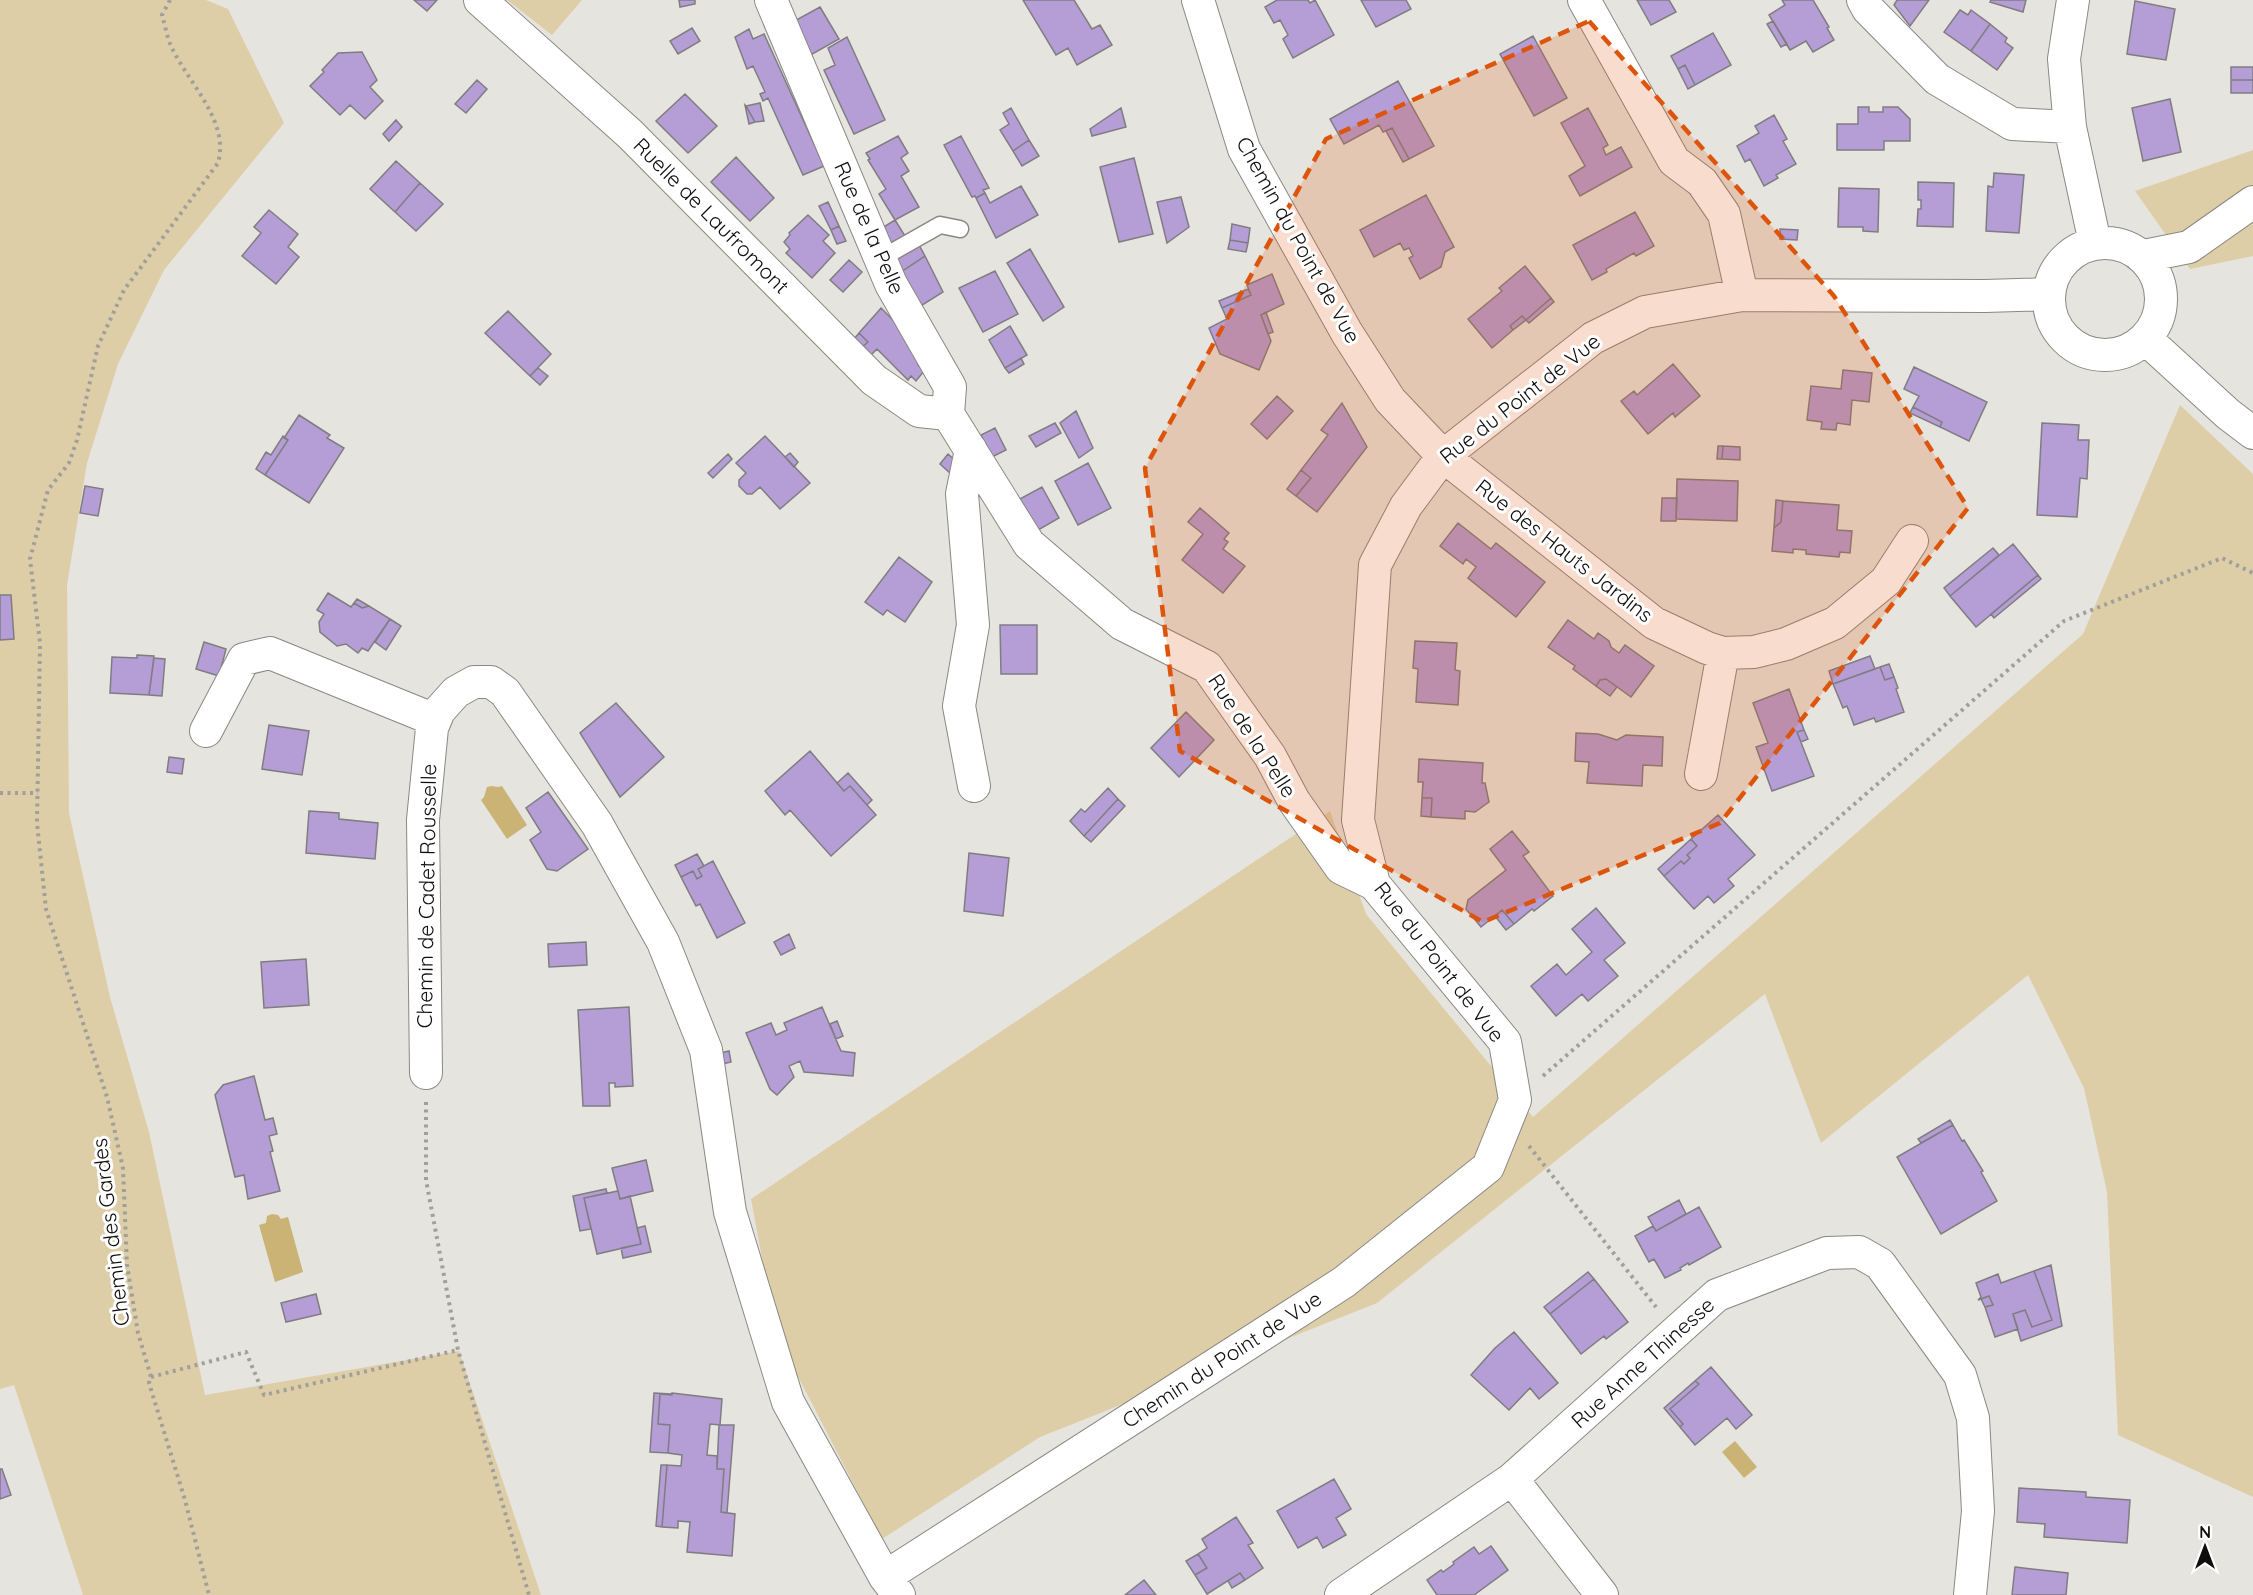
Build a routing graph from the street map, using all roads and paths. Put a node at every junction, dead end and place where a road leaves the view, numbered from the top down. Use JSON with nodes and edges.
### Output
{"nodes":[{"id":1,"x":170,"y":0,"type":"edge"},
{"id":2,"x":480,"y":0,"type":"edge"},
{"id":3,"x":771,"y":0,"type":"edge"},
{"id":4,"x":1198,"y":0,"type":"edge"},
{"id":5,"x":1584,"y":0,"type":"edge"},
{"id":6,"x":1863,"y":0,"type":"edge"},
{"id":7,"x":2073,"y":0,"type":"edge"},
{"id":8,"x":2070,"y":127,"type":"junction"},
{"id":9,"x":2253,"y":202,"type":"edge"},
{"id":10,"x":960,"y":229,"type":"dead end"},
{"id":11,"x":2095,"y":243,"type":"junction"},
{"id":12,"x":2144,"y":256,"type":"junction"},
{"id":13,"x":880,"y":259,"type":"junction"},
{"id":14,"x":2048,"y":294,"type":"junction"},
{"id":15,"x":1742,"y":295,"type":"junction"},
{"id":16,"x":2146,"y":339,"type":"junction"},
{"id":17,"x":948,"y":414,"type":"junction"},
{"id":18,"x":2253,"y":433,"type":"edge"},
{"id":19,"x":970,"y":450,"type":"junction"},
{"id":20,"x":1443,"y":456,"type":"junction"},
{"id":21,"x":1912,"y":541,"type":"dead end"},
{"id":22,"x":2253,"y":573,"type":"edge"},
{"id":23,"x":1723,"y":653,"type":"junction"},
{"id":24,"x":435,"y":720,"type":"junction"},
{"id":25,"x":206,"y":731,"type":"dead end"},
{"id":26,"x":1701,"y":774,"type":"dead end"},
{"id":27,"x":974,"y":786,"type":"dead end"},
{"id":28,"x":0,"y":793,"type":"edge"},
{"id":29,"x":38,"y":793,"type":"junction"},
{"id":30,"x":1374,"y":884,"type":"junction"},
{"id":31,"x":426,"y":1073,"type":"joint"},
{"id":32,"x":1511,"y":1110,"type":"junction"},
{"id":33,"x":1675,"y":1333,"type":"junction"},
{"id":34,"x":458,"y":1350,"type":"junction"},
{"id":35,"x":151,"y":1377,"type":"junction"},
{"id":36,"x":1512,"y":1479,"type":"junction"},
{"id":37,"x":892,"y":1586,"type":"edge"},
{"id":38,"x":209,"y":1595,"type":"edge"},
{"id":39,"x":529,"y":1595,"type":"edge"},
{"id":40,"x":1341,"y":1595,"type":"edge"},
{"id":41,"x":1602,"y":1595,"type":"edge"},
{"id":42,"x":1970,"y":1595,"type":"edge"}],
"edges":[{"from":1,"to":29,"type":"path","name":"Chemin des Gardes"},
{"from":2,"to":17,"type":"street","name":"Ruelle de Laufromont"},
{"from":3,"to":13,"type":"street","name":"Rue de la Pelle"},
{"from":4,"to":20,"type":"street","name":"Chemin du Point de Vue"},
{"from":5,"to":15,"type":"street"},
{"from":6,"to":8,"type":"street"},
{"from":7,"to":8,"type":"street"},
{"from":8,"to":11,"type":"street"},
{"from":9,"to":12,"type":"street"},
{"from":10,"to":13,"type":"lane"},
{"from":11,"to":12,"type":"street"},
{"from":11,"to":14,"type":"street"},
{"from":12,"to":16,"type":"street"},
{"from":13,"to":17,"type":"street","name":"Rue de la Pelle"},
{"from":14,"to":15,"type":"street","name":"Rue du Point de Vue"},
{"from":14,"to":16,"type":"street"},
{"from":15,"to":20,"type":"street","name":"Rue du Point de Vue"},
{"from":16,"to":18,"type":"street"},
{"from":17,"to":19,"type":"street","name":"Rue de la Pelle"},
{"from":19,"to":27,"type":"street"},
{"from":19,"to":30,"type":"street","name":"Rue de la Pelle"},
{"from":20,"to":23,"type":"street","name":"Rue des Hauts Jardins"},
{"from":20,"to":30,"type":"street","name":"Rue du Point de Vue"},
{"from":21,"to":23,"type":"street","name":"Rue des Hauts Jardins"},
{"from":22,"to":32,"type":"path"},
{"from":23,"to":26,"type":"street"},
{"from":24,"to":25,"type":"street"},
{"from":24,"to":31,"type":"street","name":"Chemin de Cadet Rousselle"},
{"from":24,"to":37,"type":"street","name":"Chemin de Cadet Rousselle"},
{"from":28,"to":29,"type":"path"},
{"from":29,"to":35,"type":"path","name":"Chemin des Gardes"},
{"from":30,"to":32,"type":"street","name":"Rue du Point de Vue"},
{"from":31,"to":34,"type":"path"},
{"from":32,"to":33,"type":"path"},
{"from":32,"to":37,"type":"street","name":"Chemin du Point de Vue"},
{"from":33,"to":36,"type":"street","name":"Rue Anne Thinesse"},
{"from":33,"to":42,"type":"street","name":"Rue Anne Thinesse"},
{"from":34,"to":35,"type":"path"},
{"from":34,"to":39,"type":"path"},
{"from":35,"to":38,"type":"path","name":"Chemin des Gardes"},
{"from":36,"to":40,"type":"street","name":"Rue Anne Thinesse"},
{"from":36,"to":41,"type":"street"}]}
